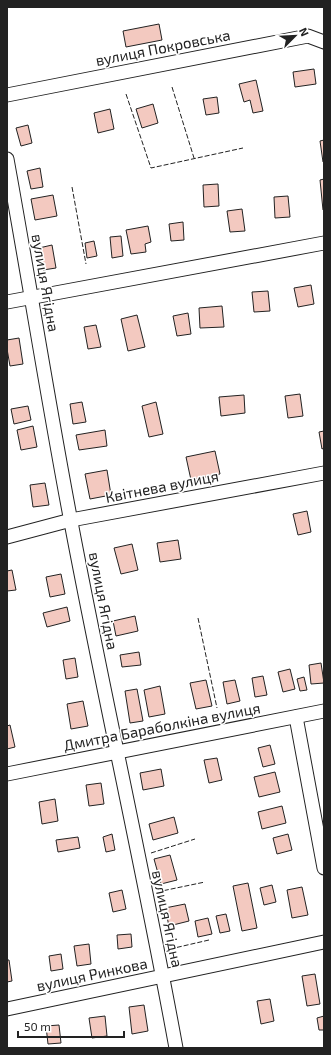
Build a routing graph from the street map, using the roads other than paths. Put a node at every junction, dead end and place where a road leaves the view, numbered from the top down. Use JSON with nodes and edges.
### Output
{"nodes":[{"id":1,"x":324,"y":42,"type":"edge"},
{"id":2,"x":7,"y":95,"type":"edge"},
{"id":3,"x":7,"y":159,"type":"edge"},
{"id":4,"x":324,"y":243,"type":"edge"},
{"id":5,"x":32,"y":297,"type":"junction"},
{"id":6,"x":7,"y":302,"type":"edge"},
{"id":7,"x":324,"y":473,"type":"edge"},
{"id":8,"x":70,"y":520,"type":"junction"},
{"id":9,"x":7,"y":537,"type":"edge"},
{"id":10,"x":324,"y":711,"type":"edge"},
{"id":11,"x":296,"y":717,"type":"junction"},
{"id":12,"x":116,"y":752,"type":"junction"},
{"id":13,"x":7,"y":774,"type":"edge"},
{"id":14,"x":324,"y":868,"type":"edge"},
{"id":15,"x":324,"y":942,"type":"edge"},
{"id":16,"x":163,"y":977,"type":"junction"},
{"id":17,"x":7,"y":1009,"type":"edge"},
{"id":18,"x":176,"y":1048,"type":"edge"}],
"edges":[{"from":1,"to":2,"type":"street","name":"вулиця Покровська"},
{"from":3,"to":5,"type":"street","name":"вулиця Ягідна"},
{"from":4,"to":5,"type":"street"},
{"from":5,"to":6,"type":"street"},
{"from":5,"to":8,"type":"street","name":"вулиця Ягідна"},
{"from":7,"to":8,"type":"street","name":"Квітнева вулиця"},
{"from":8,"to":9,"type":"street","name":"Квітнева вулиця"},
{"from":8,"to":12,"type":"street","name":"вулиця Ягідна"},
{"from":10,"to":11,"type":"street","name":"Дмитра Бараболкіна вулиця"},
{"from":11,"to":12,"type":"street","name":"Дмитра Бараболкіна вулиця"},
{"from":11,"to":14,"type":"street"},
{"from":12,"to":13,"type":"street","name":"Дмитра Бараболкіна вулиця"},
{"from":12,"to":16,"type":"street","name":"вулиця Ягідна"},
{"from":15,"to":16,"type":"street","name":"вулиця Ринкова"},
{"from":16,"to":17,"type":"street","name":"вулиця Ринкова"},
{"from":16,"to":18,"type":"street","name":"вулиця Ягідна"}]}
